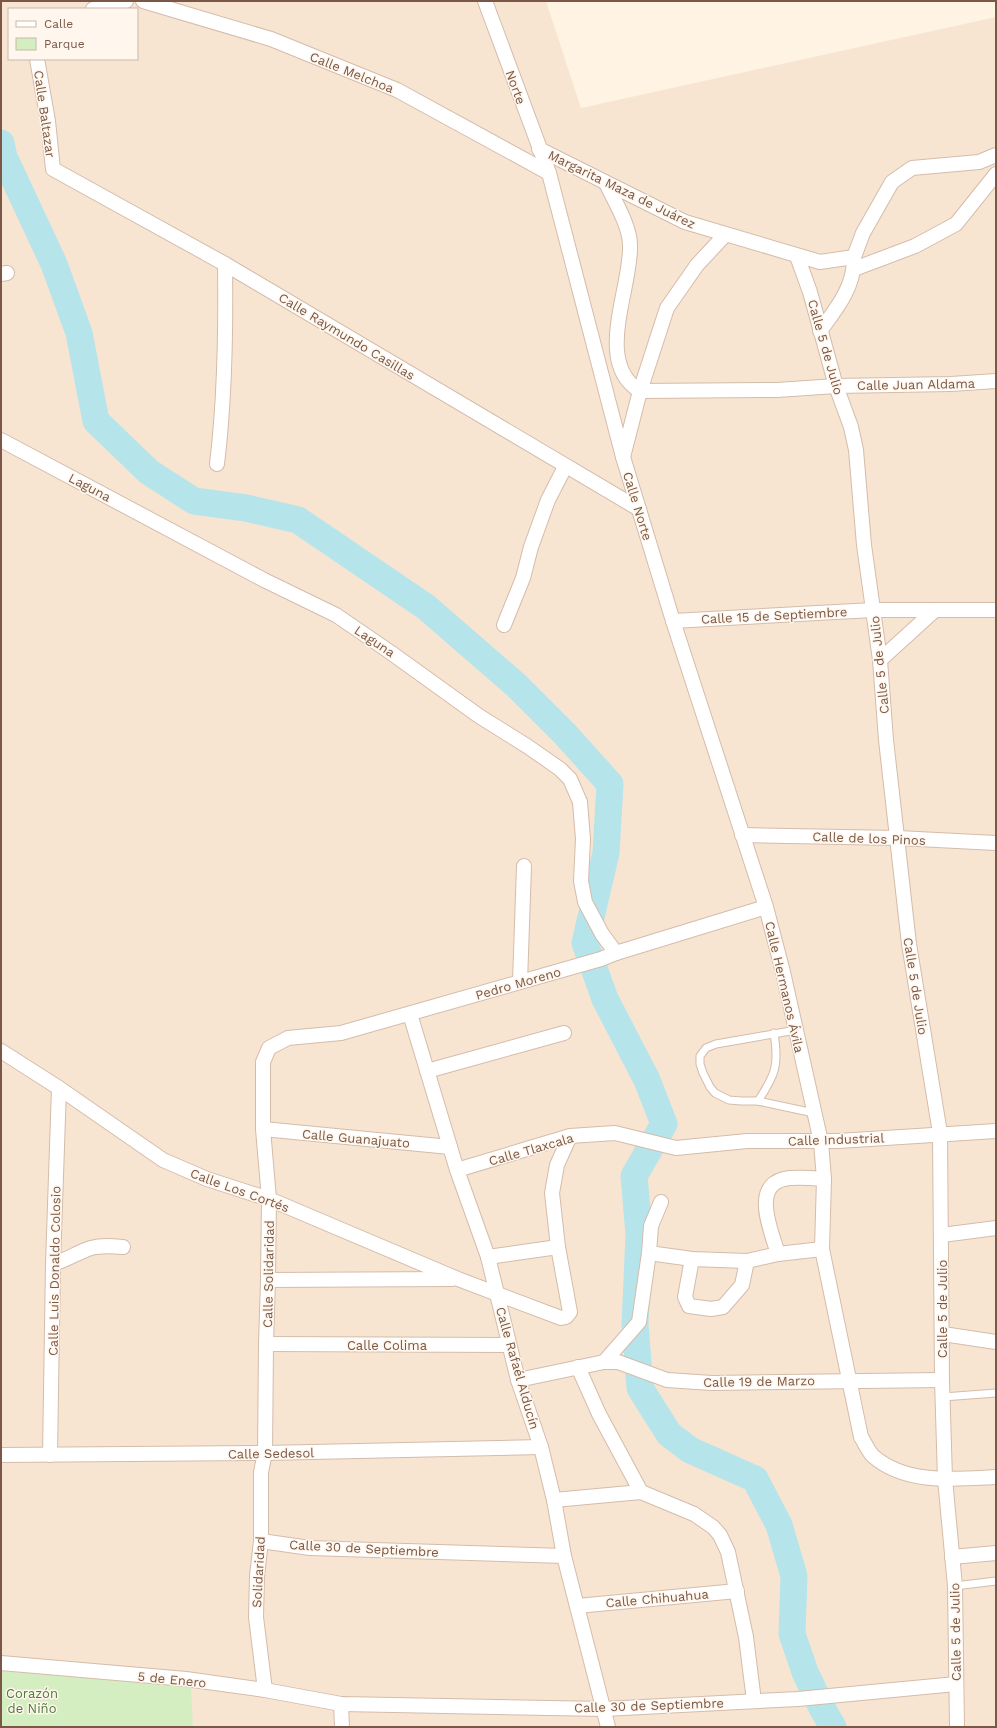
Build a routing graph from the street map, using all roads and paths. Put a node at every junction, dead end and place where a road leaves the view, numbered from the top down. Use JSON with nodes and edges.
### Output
{"nodes":[{"id":1,"x":126,"y":1,"type":"edge"},
{"id":2,"x":143,"y":1,"type":"edge"},
{"id":3,"x":485,"y":1,"type":"edge"},
{"id":4,"x":97,"y":8,"type":"edge"},
{"id":5,"x":37,"y":60,"type":"edge"},
{"id":6,"x":539,"y":149,"type":"junction"},
{"id":7,"x":996,"y":155,"type":"edge"},
{"id":8,"x":53,"y":169,"type":"joint"},
{"id":9,"x":549,"y":173,"type":"junction"},
{"id":10,"x":996,"y":174,"type":"edge"},
{"id":11,"x":606,"y":183,"type":"junction"},
{"id":12,"x":725,"y":235,"type":"junction"},
{"id":13,"x":797,"y":256,"type":"junction"},
{"id":14,"x":854,"y":263,"type":"junction"},
{"id":15,"x":225,"y":264,"type":"junction"},
{"id":16,"x":820,"y":331,"type":"junction"},
{"id":17,"x":996,"y":381,"type":"edge"},
{"id":18,"x":836,"y":386,"type":"junction"},
{"id":19,"x":640,"y":391,"type":"junction"},
{"id":20,"x":1,"y":440,"type":"edge"},
{"id":21,"x":623,"y":457,"type":"junction"},
{"id":22,"x":216,"y":464,"type":"dead end"},
{"id":23,"x":565,"y":467,"type":"junction"},
{"id":24,"x":639,"y":510,"type":"junction"},
{"id":25,"x":873,"y":610,"type":"junction"},
{"id":26,"x":935,"y":610,"type":"junction"},
{"id":27,"x":996,"y":610,"type":"edge"},
{"id":28,"x":672,"y":621,"type":"junction"},
{"id":29,"x":504,"y":625,"type":"dead end"},
{"id":30,"x":880,"y":660,"type":"junction"},
{"id":31,"x":742,"y":835,"type":"junction"},
{"id":32,"x":898,"y":838,"type":"junction"},
{"id":33,"x":996,"y":843,"type":"edge"},
{"id":34,"x":524,"y":866,"type":"dead end"},
{"id":35,"x":766,"y":907,"type":"junction"},
{"id":36,"x":616,"y":953,"type":"junction"},
{"id":37,"x":520,"y":982,"type":"junction"},
{"id":38,"x":410,"y":1014,"type":"junction"},
{"id":39,"x":796,"y":1030,"type":"junction"},
{"id":40,"x":564,"y":1033,"type":"dead end"},
{"id":41,"x":774,"y":1033,"type":"junction"},
{"id":42,"x":269,"y":1048,"type":"joint"},
{"id":43,"x":1,"y":1051,"type":"edge"},
{"id":44,"x":427,"y":1071,"type":"junction"},
{"id":45,"x":59,"y":1088,"type":"junction"},
{"id":46,"x":758,"y":1101,"type":"junction"},
{"id":47,"x":814,"y":1113,"type":"junction"},
{"id":48,"x":263,"y":1129,"type":"junction"},
{"id":49,"x":996,"y":1131,"type":"edge"},
{"id":50,"x":940,"y":1134,"type":"junction"},
{"id":51,"x":570,"y":1136,"type":"junction"},
{"id":52,"x":821,"y":1142,"type":"junction"},
{"id":53,"x":450,"y":1147,"type":"junction"},
{"id":54,"x":676,"y":1148,"type":"joint"},
{"id":55,"x":457,"y":1170,"type":"junction"},
{"id":56,"x":824,"y":1179,"type":"junction"},
{"id":57,"x":269,"y":1199,"type":"junction"},
{"id":58,"x":661,"y":1202,"type":"dead end"},
{"id":59,"x":996,"y":1228,"type":"edge"},
{"id":60,"x":942,"y":1235,"type":"junction"},
{"id":61,"x":123,"y":1247,"type":"dead end"},
{"id":62,"x":558,"y":1247,"type":"junction"},
{"id":63,"x":822,"y":1249,"type":"junction"},
{"id":64,"x":649,"y":1253,"type":"junction"},
{"id":65,"x":778,"y":1254,"type":"junction"},
{"id":66,"x":488,"y":1257,"type":"junction"},
{"id":67,"x":692,"y":1258,"type":"junction"},
{"id":68,"x":747,"y":1261,"type":"junction"},
{"id":69,"x":53,"y":1264,"type":"junction"},
{"id":70,"x":458,"y":1279,"type":"junction"},
{"id":71,"x":268,"y":1280,"type":"junction"},
{"id":72,"x":497,"y":1295,"type":"junction"},
{"id":73,"x":943,"y":1334,"type":"junction"},
{"id":74,"x":996,"y":1342,"type":"edge"},
{"id":75,"x":266,"y":1344,"type":"junction"},
{"id":76,"x":509,"y":1345,"type":"junction"},
{"id":77,"x":611,"y":1359,"type":"junction"},
{"id":78,"x":578,"y":1367,"type":"junction"},
{"id":79,"x":518,"y":1380,"type":"junction"},
{"id":80,"x":849,"y":1380,"type":"junction"},
{"id":81,"x":942,"y":1380,"type":"junction"},
{"id":82,"x":996,"y":1393,"type":"edge"},
{"id":83,"x":943,"y":1397,"type":"junction"},
{"id":84,"x":541,"y":1447,"type":"junction"},
{"id":85,"x":265,"y":1453,"type":"junction"},
{"id":86,"x":1,"y":1455,"type":"edge"},
{"id":87,"x":50,"y":1455,"type":"junction"},
{"id":88,"x":996,"y":1477,"type":"edge"},
{"id":89,"x":944,"y":1479,"type":"junction"},
{"id":90,"x":641,"y":1492,"type":"junction"},
{"id":91,"x":554,"y":1500,"type":"junction"},
{"id":92,"x":261,"y":1541,"type":"junction"},
{"id":93,"x":996,"y":1553,"type":"edge"},
{"id":94,"x":564,"y":1556,"type":"junction"},
{"id":95,"x":952,"y":1557,"type":"junction"},
{"id":96,"x":996,"y":1580,"type":"edge"},
{"id":97,"x":955,"y":1586,"type":"junction"},
{"id":98,"x":737,"y":1591,"type":"junction"},
{"id":99,"x":577,"y":1606,"type":"junction"},
{"id":100,"x":1,"y":1663,"type":"edge"},
{"id":101,"x":956,"y":1684,"type":"junction"},
{"id":102,"x":265,"y":1690,"type":"junction"},
{"id":103,"x":754,"y":1701,"type":"junction"},
{"id":104,"x":341,"y":1704,"type":"junction"},
{"id":105,"x":604,"y":1709,"type":"junction"},
{"id":106,"x":342,"y":1727,"type":"edge"},
{"id":107,"x":608,"y":1727,"type":"edge"},
{"id":108,"x":957,"y":1727,"type":"edge"}],
"edges":[{"from":1,"to":4,"type":"street"},
{"from":2,"to":9,"type":"street","name":"Calle Melchoa"},
{"from":3,"to":6,"type":"street","name":"Norte"},
{"from":5,"to":8,"type":"street","name":"Calle Baltazar"},
{"from":6,"to":9,"type":"street","name":"Norte"},
{"from":6,"to":11,"type":"street","name":"Margarita Maza de Juárez"},
{"from":7,"to":14,"type":"street"},
{"from":8,"to":15,"type":"street","name":"Calle Raymundo Casillas"},
{"from":9,"to":21,"type":"street","name":"Calle Norte"},
{"from":10,"to":14,"type":"street","name":"Margarita Maza de Juárez"},
{"from":11,"to":12,"type":"street","name":"Margarita Maza de Juárez"},
{"from":11,"to":19,"type":"street"},
{"from":12,"to":13,"type":"street","name":"Margarita Maza de Juárez"},
{"from":12,"to":19,"type":"street"},
{"from":13,"to":14,"type":"street","name":"Margarita Maza de Juárez"},
{"from":13,"to":16,"type":"street","name":"Calle 5 de Julio"},
{"from":14,"to":16,"type":"street"},
{"from":15,"to":22,"type":"street"},
{"from":15,"to":23,"type":"street","name":"Calle Raymundo Casillas"},
{"from":16,"to":18,"type":"street","name":"Calle 5 de Julio"},
{"from":17,"to":18,"type":"street","name":"Calle Juan Aldama"},
{"from":18,"to":19,"type":"street","name":"Calle Juan Aldama"},
{"from":18,"to":25,"type":"street","name":"Calle 5 de Julio"},
{"from":19,"to":21,"type":"street"},
{"from":20,"to":36,"type":"street","name":"Laguna"},
{"from":21,"to":24,"type":"street","name":"Calle Norte"},
{"from":23,"to":24,"type":"street","name":"Calle Raymundo Casillas"},
{"from":23,"to":29,"type":"street"},
{"from":24,"to":28,"type":"street","name":"Calle Norte"},
{"from":25,"to":26,"type":"street","name":"Calle 15 de Septiembre"},
{"from":25,"to":28,"type":"street","name":"Calle 15 de Septiembre"},
{"from":25,"to":30,"type":"street","name":"Calle 5 de Julio"},
{"from":26,"to":27,"type":"street","name":"Calle 15 de Septiembre"},
{"from":26,"to":30,"type":"street"},
{"from":28,"to":31,"type":"street","name":"Calle Norte"},
{"from":30,"to":32,"type":"street","name":"Calle 5 de Julio"},
{"from":31,"to":32,"type":"street","name":"Calle de los Pinos"},
{"from":31,"to":35,"type":"street","name":"Calle Hermanos Ávila"},
{"from":32,"to":33,"type":"street","name":"Calle de los Pinos"},
{"from":32,"to":50,"type":"street","name":"Calle 5 de Julio"},
{"from":34,"to":37,"type":"street"},
{"from":35,"to":36,"type":"street","name":"Pedro Moreno"},
{"from":35,"to":39,"type":"street","name":"Calle Hermanos Ávila"},
{"from":36,"to":37,"type":"street","name":"Pedro Moreno"},
{"from":37,"to":38,"type":"street","name":"Pedro Moreno"},
{"from":38,"to":42,"type":"street","name":"Pedro Moreno"},
{"from":38,"to":44,"type":"street","name":"Calle Rafaél Alducín"},
{"from":39,"to":41,"type":"lane"},
{"from":39,"to":47,"type":"street","name":"Calle Hermanos Ávila"},
{"from":40,"to":44,"type":"street"},
{"from":41,"to":46,"type":"lane"},
{"from":41,"to":46,"type":"lane"},
{"from":42,"to":48,"type":"street","name":"Calle Solidaridad"},
{"from":43,"to":45,"type":"street","name":"Calle Los Cortés"},
{"from":44,"to":53,"type":"street","name":"Calle Rafaél Alducín"},
{"from":45,"to":57,"type":"street","name":"Calle Los Cortés"},
{"from":45,"to":69,"type":"street","name":"Calle Luis Donaldo Colosio"},
{"from":46,"to":47,"type":"lane"},
{"from":47,"to":52,"type":"street","name":"Calle Hermanos Ávila"},
{"from":48,"to":53,"type":"street","name":"Calle Guanajuato"},
{"from":48,"to":57,"type":"street","name":"Calle Solidaridad"},
{"from":49,"to":50,"type":"street","name":"Calle Industrial"},
{"from":50,"to":52,"type":"street","name":"Calle Industrial"},
{"from":50,"to":60,"type":"street","name":"Calle 5 de Julio"},
{"from":51,"to":54,"type":"street","name":"Calle Tlaxcala"},
{"from":51,"to":55,"type":"street","name":"Calle Tlaxcala"},
{"from":51,"to":62,"type":"street"},
{"from":52,"to":54,"type":"street","name":"Calle Industrial"},
{"from":52,"to":56,"type":"street","name":"Calle Hermanos Ávila"},
{"from":53,"to":55,"type":"street","name":"Calle Rafaél Alducín"},
{"from":55,"to":66,"type":"street","name":"Calle Rafaél Alducín"},
{"from":56,"to":63,"type":"street","name":"Calle Hermanos Ávila"},
{"from":56,"to":65,"type":"street"},
{"from":57,"to":70,"type":"street","name":"Calle Los Cortés"},
{"from":57,"to":71,"type":"street","name":"Calle Solidaridad"},
{"from":58,"to":64,"type":"street"},
{"from":59,"to":60,"type":"street"},
{"from":60,"to":73,"type":"street","name":"Calle 5 de Julio"},
{"from":61,"to":69,"type":"street"},
{"from":62,"to":66,"type":"street"},
{"from":62,"to":72,"type":"street","name":"Calle Los Cortés"},
{"from":63,"to":65,"type":"street"},
{"from":63,"to":80,"type":"street","name":"Calle Hermanos Ávila"},
{"from":64,"to":67,"type":"street"},
{"from":64,"to":77,"type":"street"},
{"from":65,"to":68,"type":"street"},
{"from":66,"to":72,"type":"street","name":"Calle Rafaél Alducín"},
{"from":67,"to":68,"type":"street"},
{"from":67,"to":68,"type":"street"},
{"from":69,"to":87,"type":"street","name":"Calle Luis Donaldo Colosio"},
{"from":70,"to":71,"type":"street"},
{"from":70,"to":72,"type":"street","name":"Calle Los Cortés"},
{"from":71,"to":75,"type":"street","name":"Calle Solidaridad"},
{"from":72,"to":76,"type":"street","name":"Calle Rafaél Alducín"},
{"from":73,"to":74,"type":"street"},
{"from":73,"to":81,"type":"street","name":"Calle 5 de Julio"},
{"from":75,"to":76,"type":"street","name":"Calle Colima"},
{"from":75,"to":85,"type":"street","name":"Calle Solidaridad"},
{"from":76,"to":79,"type":"street","name":"Calle Rafaél Alducín"},
{"from":77,"to":78,"type":"street"},
{"from":77,"to":80,"type":"street","name":"Calle 19 de Marzo"},
{"from":78,"to":79,"type":"street"},
{"from":78,"to":90,"type":"street"},
{"from":79,"to":84,"type":"street","name":"Calle Rafaél Alducín"},
{"from":80,"to":81,"type":"street","name":"Calle 19 de Marzo"},
{"from":80,"to":89,"type":"street"},
{"from":81,"to":83,"type":"street","name":"Calle 5 de Julio"},
{"from":82,"to":83,"type":"lane"},
{"from":83,"to":89,"type":"street","name":"Calle 5 de Julio"},
{"from":84,"to":85,"type":"street","name":"Calle Sedesol"},
{"from":84,"to":91,"type":"street","name":"Calle Rafaél Alducín"},
{"from":85,"to":87,"type":"street","name":"Calle Sedesol"},
{"from":85,"to":92,"type":"street","name":"Solidaridad"},
{"from":86,"to":87,"type":"street","name":"Calle Sedesol"},
{"from":88,"to":89,"type":"street"},
{"from":89,"to":95,"type":"street","name":"Calle 5 de Julio"},
{"from":90,"to":91,"type":"street"},
{"from":90,"to":98,"type":"street"},
{"from":91,"to":94,"type":"street","name":"Calle Rafaél Alducín"},
{"from":92,"to":94,"type":"street","name":"Calle 30 de Septiembre"},
{"from":92,"to":102,"type":"street","name":"Solidaridad"},
{"from":93,"to":95,"type":"street"},
{"from":94,"to":99,"type":"street","name":"Calle Rafaél Alducín"},
{"from":95,"to":97,"type":"street","name":"Calle 5 de Julio"},
{"from":96,"to":97,"type":"lane"},
{"from":97,"to":101,"type":"street","name":"Calle 5 de Julio"},
{"from":98,"to":99,"type":"street","name":"Calle Chihuahua"},
{"from":98,"to":103,"type":"street"},
{"from":99,"to":105,"type":"street","name":"Calle Rafaél Alducín"},
{"from":100,"to":102,"type":"street","name":"5 de Enero"},
{"from":101,"to":103,"type":"street","name":"Calle 30 de Septiembre"},
{"from":101,"to":108,"type":"street","name":"Calle 5 de Julio"},
{"from":102,"to":104,"type":"street","name":"5 de Enero"},
{"from":103,"to":105,"type":"street","name":"Calle 30 de Septiembre"},
{"from":104,"to":105,"type":"street","name":"Calle 30 de Septiembre"},
{"from":104,"to":106,"type":"street"},
{"from":105,"to":107,"type":"street","name":"Calle Rafaél Alducín"}]}
